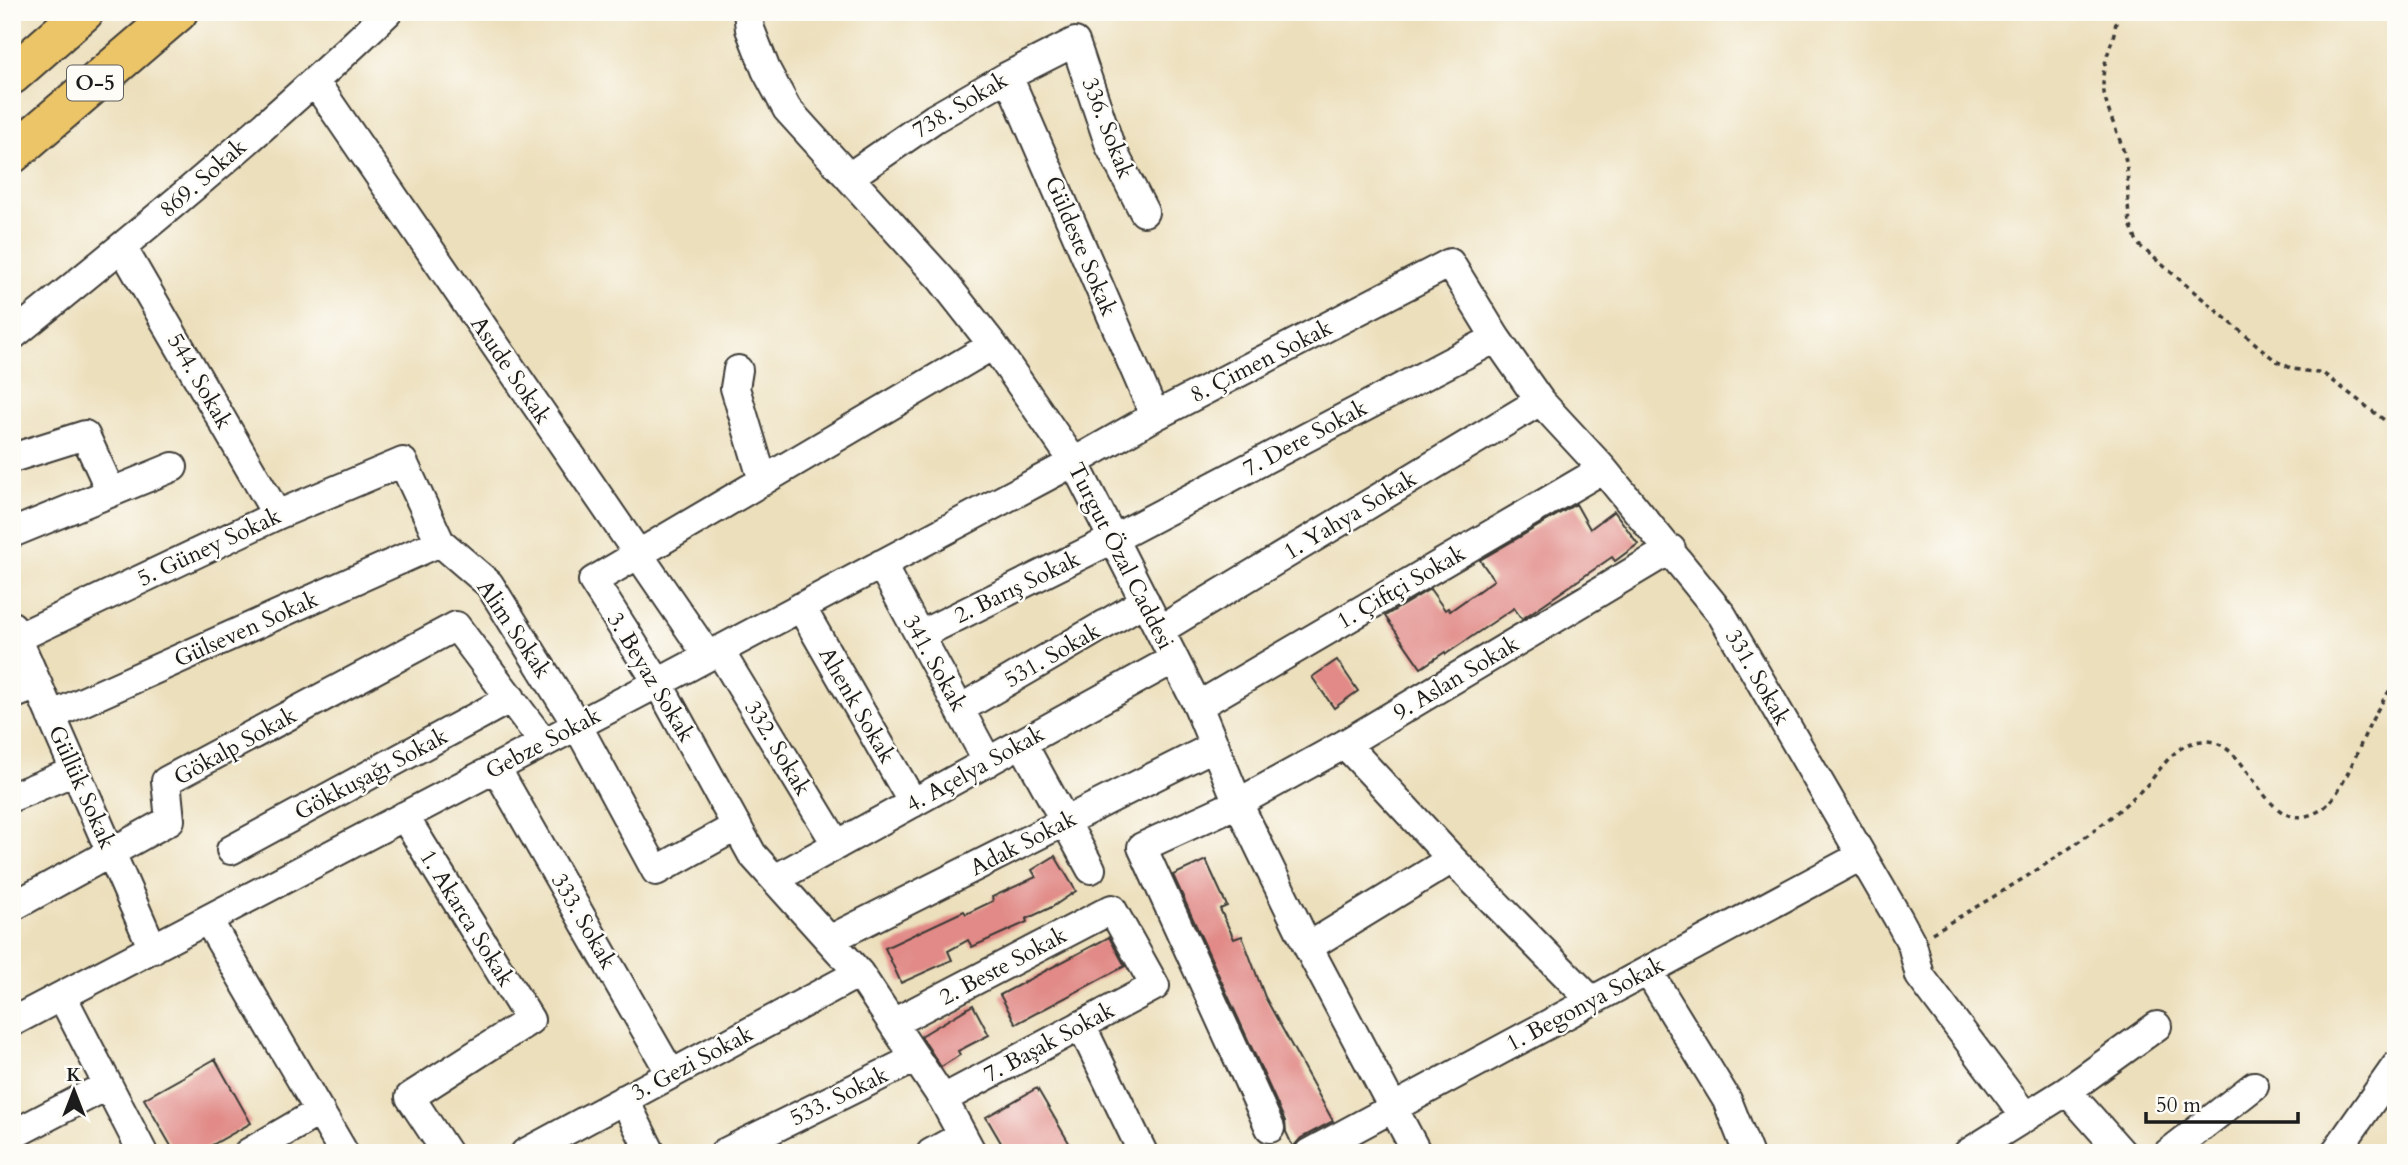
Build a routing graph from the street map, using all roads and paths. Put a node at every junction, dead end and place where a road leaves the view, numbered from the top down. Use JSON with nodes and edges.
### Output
{"nodes":[{"id":1,"x":84,"y":12,"type":"edge"},
{"id":2,"x":178,"y":12,"type":"edge"},
{"id":3,"x":388,"y":12,"type":"edge"},
{"id":4,"x":748,"y":12,"type":"edge"},
{"id":5,"x":2116,"y":12,"type":"edge"},
{"id":6,"x":1075,"y":42,"type":"joint"},
{"id":7,"x":12,"y":75,"type":"edge"},
{"id":8,"x":1008,"y":76,"type":"junction"},
{"id":9,"x":315,"y":82,"type":"junction"},
{"id":10,"x":12,"y":154,"type":"edge"},
{"id":11,"x":849,"y":177,"type":"junction"},
{"id":12,"x":1144,"y":212,"type":"dead end"},
{"id":13,"x":122,"y":247,"type":"junction"},
{"id":14,"x":1450,"y":263,"type":"joint"},
{"id":15,"x":12,"y":336,"type":"edge"},
{"id":16,"x":1496,"y":338,"type":"junction"},
{"id":17,"x":993,"y":345,"type":"junction"},
{"id":18,"x":738,"y":370,"type":"dead end"},
{"id":19,"x":1540,"y":401,"type":"junction"},
{"id":20,"x":1155,"y":416,"type":"junction"},
{"id":21,"x":2396,"y":429,"type":"edge"},
{"id":22,"x":12,"y":458,"type":"edge"},
{"id":23,"x":1074,"y":462,"type":"junction"},
{"id":24,"x":173,"y":467,"type":"dead end"},
{"id":25,"x":1603,"y":469,"type":"junction"},
{"id":26,"x":762,"y":481,"type":"junction"},
{"id":27,"x":111,"y":492,"type":"junction"},
{"id":28,"x":277,"y":515,"type":"junction"},
{"id":29,"x":12,"y":533,"type":"edge"},
{"id":30,"x":1114,"y":539,"type":"junction"},
{"id":31,"x":440,"y":542,"type":"junction"},
{"id":32,"x":1671,"y":550,"type":"junction"},
{"id":33,"x":637,"y":555,"type":"junction"},
{"id":34,"x":881,"y":564,"type":"junction"},
{"id":35,"x":1145,"y":601,"type":"junction"},
{"id":36,"x":801,"y":607,"type":"junction"},
{"id":37,"x":1160,"y":630,"type":"junction"},
{"id":38,"x":15,"y":632,"type":"edge"},
{"id":39,"x":920,"y":635,"type":"junction"},
{"id":40,"x":713,"y":653,"type":"junction"},
{"id":41,"x":1174,"y":659,"type":"junction"},
{"id":42,"x":2396,"y":681,"type":"edge"},
{"id":43,"x":658,"y":683,"type":"junction"},
{"id":44,"x":25,"y":690,"type":"edge"},
{"id":45,"x":511,"y":698,"type":"junction"},
{"id":46,"x":1198,"y":706,"type":"junction"},
{"id":47,"x":960,"y":709,"type":"junction"},
{"id":48,"x":51,"y":716,"type":"junction"},
{"id":49,"x":577,"y":725,"type":"junction"},
{"id":50,"x":544,"y":743,"type":"junction"},
{"id":51,"x":1022,"y":743,"type":"junction"},
{"id":52,"x":1345,"y":744,"type":"junction"},
{"id":53,"x":1215,"y":746,"type":"junction"},
{"id":54,"x":988,"y":761,"type":"junction"},
{"id":55,"x":496,"y":768,"type":"junction"},
{"id":56,"x":75,"y":771,"type":"junction"},
{"id":57,"x":12,"y":797,"type":"edge"},
{"id":58,"x":913,"y":803,"type":"junction"},
{"id":59,"x":1238,"y":803,"type":"junction"},
{"id":60,"x":404,"y":816,"type":"junction"},
{"id":61,"x":1065,"y":821,"type":"junction"},
{"id":62,"x":737,"y":826,"type":"junction"},
{"id":63,"x":837,"y":845,"type":"junction"},
{"id":64,"x":231,"y":850,"type":"dead end"},
{"id":65,"x":111,"y":853,"type":"junction"},
{"id":66,"x":1861,"y":856,"type":"junction"},
{"id":67,"x":1451,"y":859,"type":"junction"},
{"id":68,"x":1091,"y":869,"type":"dead end"},
{"id":69,"x":775,"y":879,"type":"junction"},
{"id":70,"x":12,"y":907,"type":"edge"},
{"id":71,"x":208,"y":920,"type":"junction"},
{"id":72,"x":831,"y":939,"type":"junction"},
{"id":73,"x":1912,"y":944,"type":"junction"},
{"id":74,"x":1308,"y":947,"type":"junction"},
{"id":75,"x":153,"y":949,"type":"junction"},
{"id":76,"x":1648,"y":971,"type":"junction"},
{"id":77,"x":859,"y":972,"type":"junction"},
{"id":78,"x":1155,"y":986,"type":"joint"},
{"id":79,"x":62,"y":996,"type":"junction"},
{"id":80,"x":1592,"y":1001,"type":"junction"},
{"id":81,"x":12,"y":1022,"type":"edge"},
{"id":82,"x":893,"y":1023,"type":"junction"},
{"id":83,"x":1081,"y":1026,"type":"junction"},
{"id":84,"x":2157,"y":1026,"type":"dead end"},
{"id":85,"x":916,"y":1058,"type":"junction"},
{"id":86,"x":2396,"y":1066,"type":"edge"},
{"id":87,"x":671,"y":1074,"type":"junction"},
{"id":88,"x":108,"y":1085,"type":"junction"},
{"id":89,"x":2254,"y":1086,"type":"dead end"},
{"id":90,"x":2067,"y":1091,"type":"junction"},
{"id":91,"x":624,"y":1099,"type":"junction"},
{"id":92,"x":943,"y":1099,"type":"junction"},
{"id":93,"x":1394,"y":1106,"type":"junction"},
{"id":94,"x":320,"y":1111,"type":"junction"},
{"id":95,"x":2025,"y":1116,"type":"junction"},
{"id":96,"x":1270,"y":1128,"type":"dead end"},
{"id":97,"x":12,"y":1135,"type":"edge"},
{"id":98,"x":967,"y":1144,"type":"edge"},
{"id":99,"x":1348,"y":1144,"type":"edge"},
{"id":100,"x":143,"y":1153,"type":"edge"},
{"id":101,"x":248,"y":1153,"type":"edge"},
{"id":102,"x":344,"y":1153,"type":"edge"},
{"id":103,"x":447,"y":1153,"type":"edge"},
{"id":104,"x":525,"y":1153,"type":"edge"},
{"id":105,"x":651,"y":1153,"type":"edge"},
{"id":106,"x":724,"y":1153,"type":"edge"},
{"id":107,"x":931,"y":1153,"type":"edge"},
{"id":108,"x":1143,"y":1153,"type":"edge"},
{"id":109,"x":1309,"y":1153,"type":"edge"},
{"id":110,"x":1417,"y":1153,"type":"edge"},
{"id":111,"x":1748,"y":1153,"type":"edge"},
{"id":112,"x":1968,"y":1153,"type":"edge"},
{"id":113,"x":2122,"y":1153,"type":"edge"},
{"id":114,"x":2168,"y":1153,"type":"edge"},
{"id":115,"x":2334,"y":1153,"type":"edge"}],
"edges":[{"from":1,"to":7,"type":"highway","number":"O-5"},
{"from":2,"to":10,"type":"highway","number":"O-5"},
{"from":3,"to":9,"type":"street","name":"869. Sokak"},
{"from":4,"to":11,"type":"street","name":"Turgut Özal Caddesi"},
{"from":5,"to":21,"type":"path"},
{"from":6,"to":8,"type":"street","name":"738. Sokak"},
{"from":6,"to":12,"type":"street","name":"336. Sokak"},
{"from":8,"to":11,"type":"street","name":"738. Sokak"},
{"from":8,"to":20,"type":"street","name":"Güldeste Sokak"},
{"from":9,"to":13,"type":"street","name":"869. Sokak"},
{"from":9,"to":33,"type":"street","name":"Asude Sokak"},
{"from":11,"to":17,"type":"street","name":"Turgut Özal Caddesi"},
{"from":13,"to":15,"type":"street","name":"869. Sokak"},
{"from":13,"to":28,"type":"street","name":"544. Sokak"},
{"from":14,"to":16,"type":"street","name":"331. Sokak"},
{"from":14,"to":20,"type":"street","name":"8. Çimen Sokak"},
{"from":16,"to":19,"type":"street","name":"331. Sokak"},
{"from":16,"to":30,"type":"street","name":"7. Dere Sokak"},
{"from":17,"to":23,"type":"street","name":"Turgut Özal Caddesi"},
{"from":17,"to":26,"type":"street","name":"3. Beyaz Sokak"},
{"from":18,"to":26,"type":"street"},
{"from":19,"to":25,"type":"street","name":"331. Sokak"},
{"from":19,"to":37,"type":"street","name":"1. Yahya Sokak"},
{"from":20,"to":23,"type":"street","name":"8. Çimen Sokak"},
{"from":22,"to":27,"type":"street"},
{"from":23,"to":30,"type":"street","name":"Turgut Özal Caddesi"},
{"from":23,"to":34,"type":"street","name":"Gebze Sokak"},
{"from":24,"to":27,"type":"street"},
{"from":25,"to":32,"type":"street","name":"331. Sokak"},
{"from":25,"to":46,"type":"street","name":"1. Çiftçi Sokak"},
{"from":26,"to":33,"type":"street","name":"3. Beyaz Sokak"},
{"from":27,"to":29,"type":"street"},
{"from":28,"to":31,"type":"street","name":"5. Güney Sokak"},
{"from":28,"to":38,"type":"street","name":"5. Güney Sokak"},
{"from":30,"to":35,"type":"street","name":"Turgut Özal Caddesi"},
{"from":30,"to":39,"type":"street","name":"2. Barış Sokak"},
{"from":31,"to":48,"type":"street","name":"Gülseven Sokak"},
{"from":31,"to":49,"type":"street","name":"Alim Sokak"},
{"from":32,"to":52,"type":"street","name":"9. Aslan Sokak"},
{"from":32,"to":66,"type":"street","name":"331. Sokak"},
{"from":33,"to":40,"type":"street","name":"Asude Sokak"},
{"from":33,"to":43,"type":"street","name":"3. Beyaz Sokak"},
{"from":34,"to":36,"type":"street","name":"Gebze Sokak"},
{"from":34,"to":39,"type":"street","name":"341. Sokak"},
{"from":35,"to":37,"type":"street","name":"Turgut Özal Caddesi"},
{"from":35,"to":47,"type":"street","name":"531. Sokak"},
{"from":36,"to":40,"type":"street","name":"Gebze Sokak"},
{"from":36,"to":58,"type":"street","name":"Ahenk Sokak"},
{"from":37,"to":41,"type":"street","name":"Turgut Özal Caddesi"},
{"from":38,"to":44,"type":"street","name":"Güllük Sokak"},
{"from":39,"to":47,"type":"street","name":"341. Sokak"},
{"from":40,"to":43,"type":"street","name":"Gebze Sokak"},
{"from":40,"to":63,"type":"street","name":"332. Sokak"},
{"from":41,"to":46,"type":"street","name":"Turgut Özal Caddesi"},
{"from":41,"to":51,"type":"street","name":"4. Açelya Sokak"},
{"from":42,"to":73,"type":"path"},
{"from":43,"to":49,"type":"street","name":"Gebze Sokak"},
{"from":43,"to":62,"type":"street","name":"3. Beyaz Sokak"},
{"from":44,"to":48,"type":"street","name":"Güllük Sokak"},
{"from":45,"to":50,"type":"street"},
{"from":45,"to":64,"type":"street","name":"Gökkuşağı Sokak"},
{"from":45,"to":65,"type":"street","name":"Gökalp Sokak"},
{"from":46,"to":53,"type":"street","name":"Turgut Özal Caddesi"},
{"from":47,"to":54,"type":"street","name":"341. Sokak"},
{"from":48,"to":56,"type":"street","name":"Güllük Sokak"},
{"from":49,"to":50,"type":"street","name":"Gebze Sokak"},
{"from":49,"to":62,"type":"street","name":"Alim Sokak"},
{"from":50,"to":55,"type":"street","name":"Gebze Sokak"},
{"from":51,"to":54,"type":"street","name":"4. Açelya Sokak"},
{"from":51,"to":61,"type":"street"},
{"from":52,"to":59,"type":"street","name":"9. Aslan Sokak"},
{"from":52,"to":67,"type":"street"},
{"from":53,"to":59,"type":"street","name":"Turgut Özal Caddesi"},
{"from":53,"to":61,"type":"street","name":"Adak Sokak"},
{"from":54,"to":58,"type":"street","name":"4. Açelya Sokak"},
{"from":55,"to":60,"type":"street","name":"Gebze Sokak"},
{"from":55,"to":87,"type":"street","name":"333. Sokak"},
{"from":56,"to":57,"type":"street"},
{"from":56,"to":65,"type":"street","name":"Güllük Sokak"},
{"from":58,"to":63,"type":"street","name":"4. Açelya Sokak"},
{"from":59,"to":74,"type":"street","name":"Turgut Özal Caddesi"},
{"from":59,"to":96,"type":"street","name":"9. Aslan Sokak"},
{"from":60,"to":71,"type":"street","name":"Gebze Sokak"},
{"from":60,"to":103,"type":"street","name":"1. Akarca Sokak"},
{"from":61,"to":68,"type":"street"},
{"from":61,"to":72,"type":"street","name":"Adak Sokak"},
{"from":62,"to":69,"type":"street","name":"3. Beyaz Sokak"},
{"from":63,"to":69,"type":"street","name":"4. Açelya Sokak"},
{"from":65,"to":70,"type":"street","name":"Gökalp Sokak"},
{"from":65,"to":75,"type":"street","name":"Güllük Sokak"},
{"from":66,"to":73,"type":"street","name":"331. Sokak"},
{"from":66,"to":76,"type":"street","name":"1. Begonya Sokak"},
{"from":67,"to":74,"type":"street"},
{"from":67,"to":80,"type":"street"},
{"from":69,"to":72,"type":"street","name":"3. Beyaz Sokak"},
{"from":71,"to":75,"type":"street","name":"Gebze Sokak"},
{"from":71,"to":94,"type":"street"},
{"from":72,"to":77,"type":"street","name":"3. Beyaz Sokak"},
{"from":73,"to":95,"type":"street","name":"331. Sokak"},
{"from":74,"to":93,"type":"street","name":"Turgut Özal Caddesi"},
{"from":75,"to":79,"type":"street","name":"Gebze Sokak"},
{"from":76,"to":80,"type":"street","name":"1. Begonya Sokak"},
{"from":76,"to":111,"type":"street"},
{"from":77,"to":82,"type":"street","name":"3. Beyaz Sokak"},
{"from":77,"to":87,"type":"street","name":"3. Gezi Sokak"},
{"from":78,"to":82,"type":"street","name":"2. Beste Sokak"},
{"from":78,"to":83,"type":"street","name":"7. Başak Sokak"},
{"from":79,"to":81,"type":"street","name":"Gebze Sokak"},
{"from":79,"to":88,"type":"street"},
{"from":80,"to":93,"type":"street","name":"1. Begonya Sokak"},
{"from":82,"to":85,"type":"street","name":"3. Beyaz Sokak"},
{"from":83,"to":92,"type":"street","name":"7. Başak Sokak"},
{"from":83,"to":108,"type":"street"},
{"from":84,"to":90,"type":"street"},
{"from":85,"to":92,"type":"street","name":"3. Beyaz Sokak"},
{"from":85,"to":106,"type":"street","name":"533. Sokak"},
{"from":86,"to":115,"type":"street"},
{"from":87,"to":91,"type":"street","name":"3. Gezi Sokak"},
{"from":88,"to":97,"type":"street"},
{"from":88,"to":100,"type":"street"},
{"from":89,"to":114,"type":"street"},
{"from":90,"to":95,"type":"street"},
{"from":90,"to":113,"type":"street"},
{"from":91,"to":104,"type":"street","name":"3. Gezi Sokak"},
{"from":91,"to":105,"type":"street"},
{"from":92,"to":98,"type":"street","name":"3. Beyaz Sokak"},
{"from":93,"to":99,"type":"street","name":"1. Begonya Sokak"},
{"from":93,"to":110,"type":"street","name":"Turgut Özal Caddesi"},
{"from":94,"to":101,"type":"street"},
{"from":94,"to":102,"type":"street"},
{"from":95,"to":112,"type":"street"},
{"from":98,"to":107,"type":"street"},
{"from":99,"to":109,"type":"street","name":"1. Begonya Sokak"}]}
